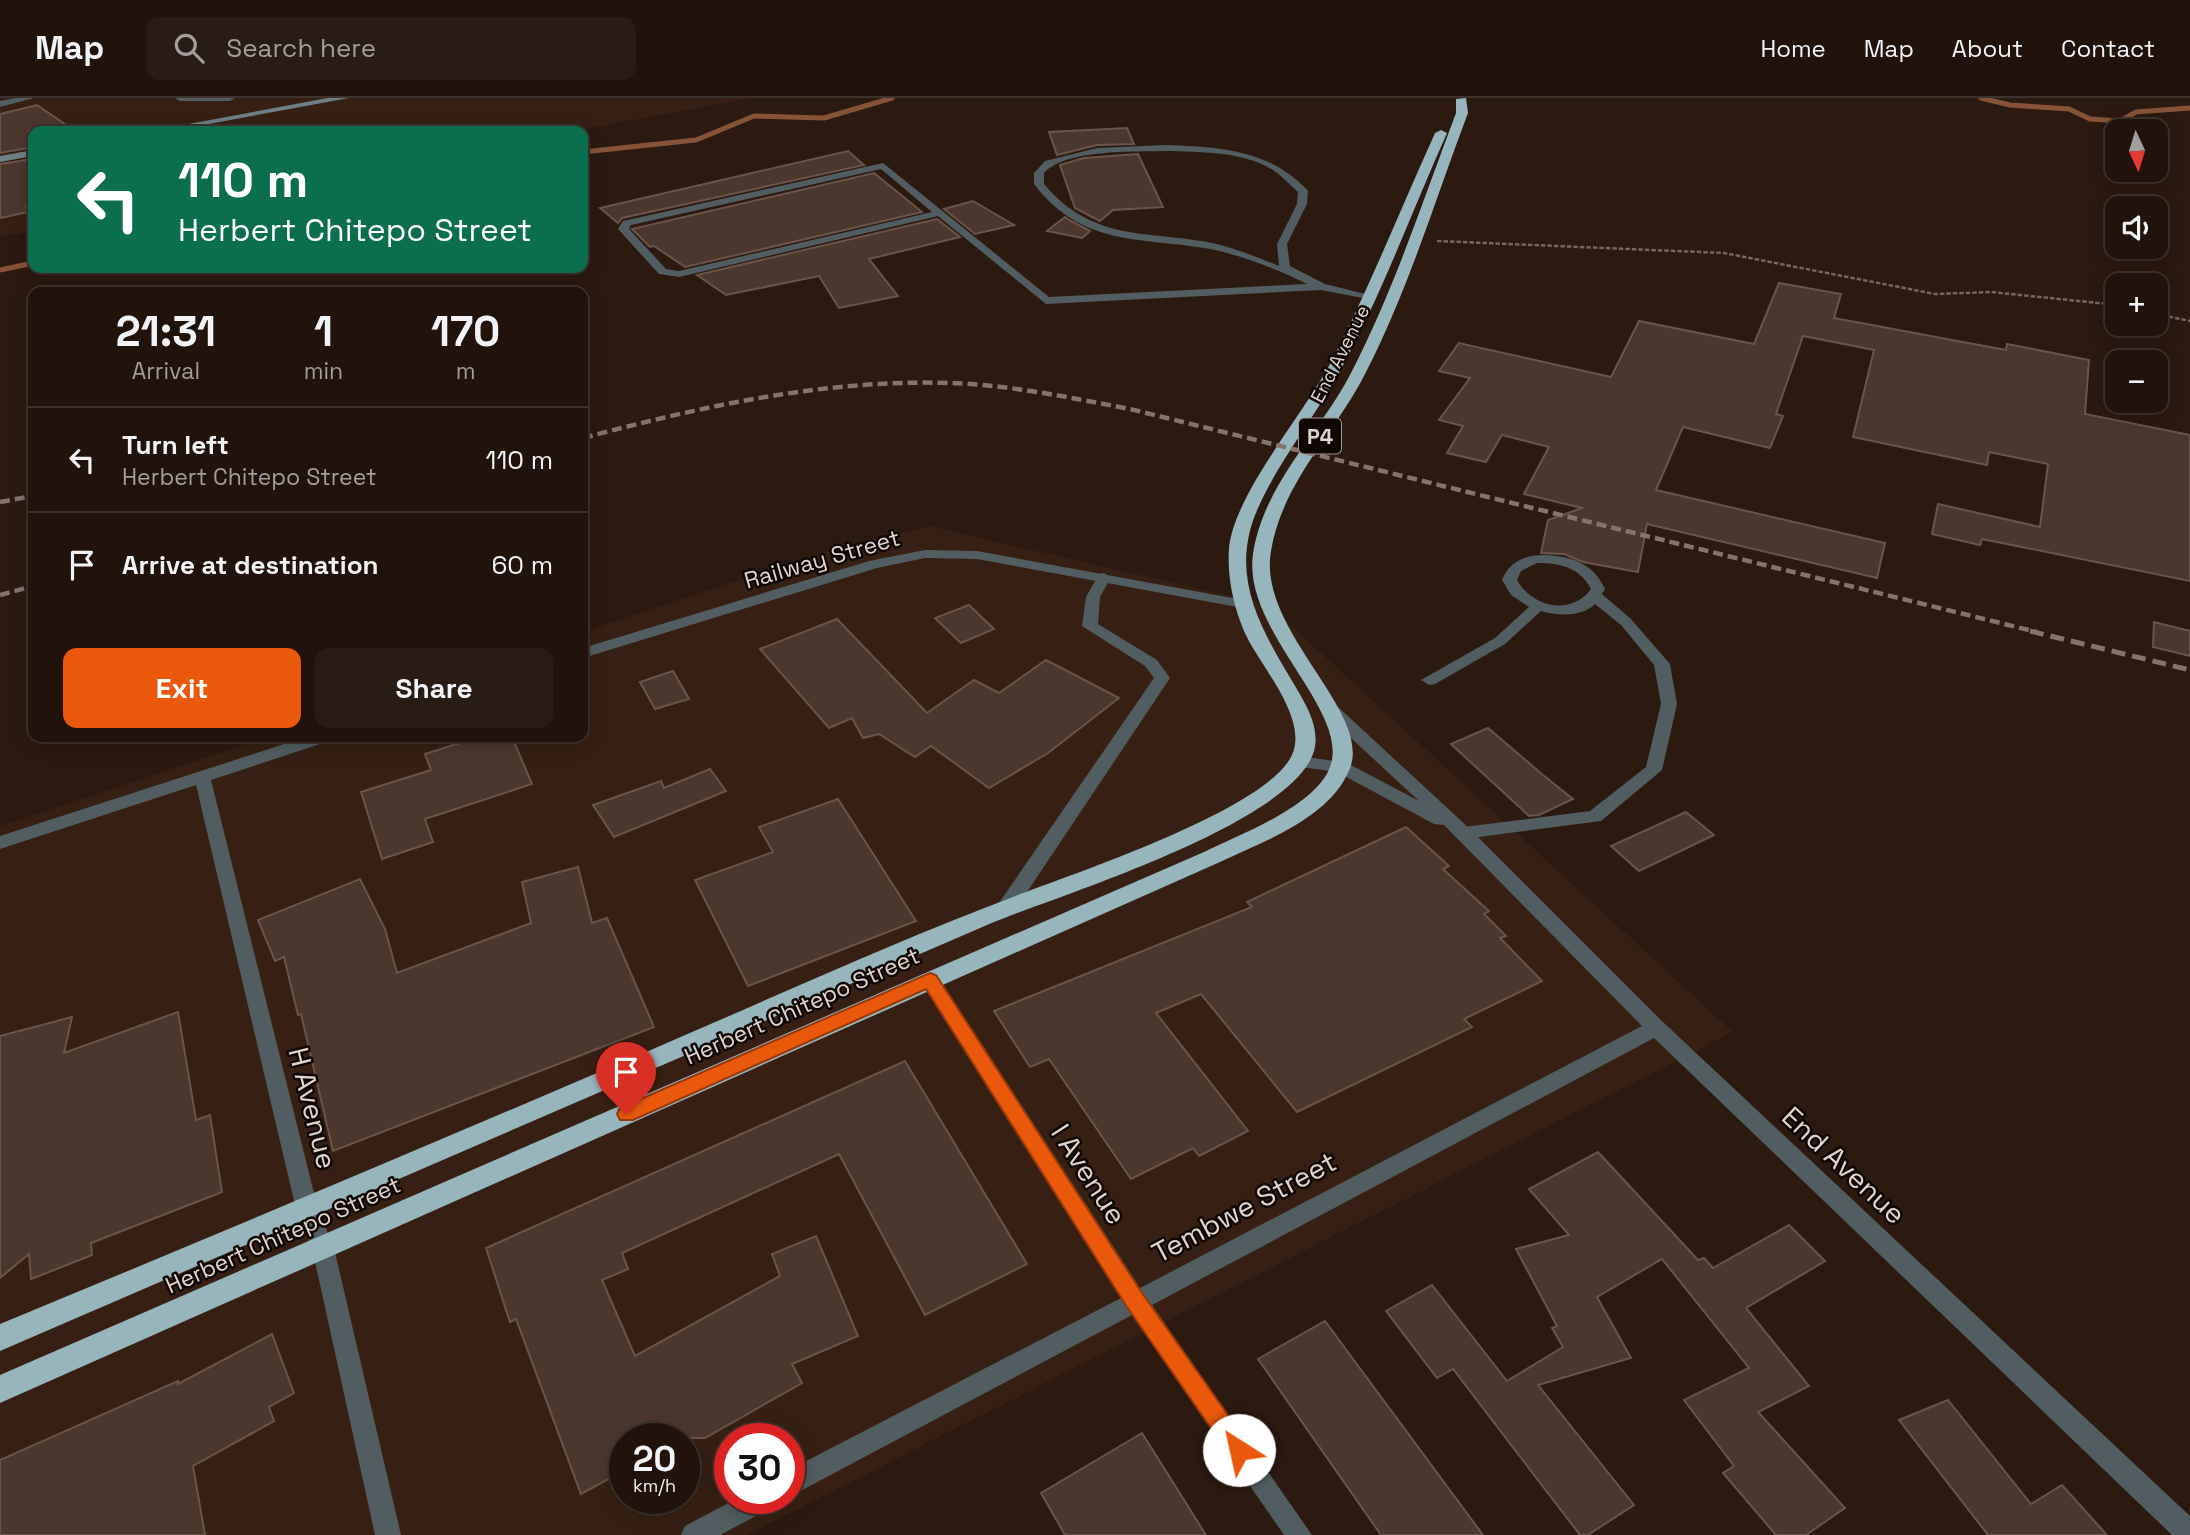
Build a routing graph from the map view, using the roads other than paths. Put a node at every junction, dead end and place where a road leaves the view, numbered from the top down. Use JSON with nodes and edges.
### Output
{"nodes":[{"id":1,"x":29,"y":98,"type":"edge"},
{"id":2,"x":180,"y":98,"type":"edge"},
{"id":3,"x":230,"y":98,"type":"edge"},
{"id":4,"x":344,"y":98,"type":"edge"},
{"id":5,"x":1461,"y":99,"type":"edge"},
{"id":6,"x":0,"y":104,"type":"edge"},
{"id":7,"x":184,"y":126,"type":"edge"},
{"id":8,"x":28,"y":154,"type":"edge"},
{"id":9,"x":0,"y":159,"type":"edge"},
{"id":10,"x":939,"y":213,"type":"junction"},
{"id":11,"x":1296,"y":276,"type":"junction"},
{"id":12,"x":1321,"y":287,"type":"junction"},
{"id":13,"x":1369,"y":298,"type":"junction"},
{"id":14,"x":1104,"y":577,"type":"junction"},
{"id":15,"x":1596,"y":597,"type":"junction"},
{"id":16,"x":1243,"y":604,"type":"junction"},
{"id":17,"x":1538,"y":606,"type":"junction"},
{"id":18,"x":588,"y":651,"type":"edge"},
{"id":19,"x":1429,"y":680,"type":"dead end"},
{"id":20,"x":1331,"y":710,"type":"junction"},
{"id":21,"x":308,"y":742,"type":"edge"},
{"id":22,"x":1300,"y":762,"type":"junction"},
{"id":23,"x":1341,"y":767,"type":"junction"},
{"id":24,"x":202,"y":776,"type":"junction"},
{"id":25,"x":1464,"y":833,"type":"junction"},
{"id":26,"x":0,"y":843,"type":"edge"},
{"id":27,"x":1006,"y":908,"type":"junction"},
{"id":28,"x":930,"y":980,"type":"junction"},
{"id":29,"x":1656,"y":1028,"type":"junction"},
{"id":30,"x":307,"y":1209,"type":"junction"},
{"id":31,"x":323,"y":1248,"type":"junction"},
{"id":32,"x":1135,"y":1300,"type":"junction"},
{"id":33,"x":0,"y":1338,"type":"edge"},
{"id":34,"x":0,"y":1390,"type":"edge"},
{"id":35,"x":805,"y":1475,"type":"edge"},
{"id":36,"x":734,"y":1514,"type":"edge"},
{"id":37,"x":2190,"y":1534,"type":"edge"},
{"id":38,"x":388,"y":1535,"type":"edge"},
{"id":39,"x":694,"y":1535,"type":"edge"},
{"id":40,"x":1299,"y":1535,"type":"edge"}],
"edges":[{"from":1,"to":6,"type":"street"},
{"from":2,"to":3,"type":"street"},
{"from":4,"to":7,"type":"street"},
{"from":5,"to":13,"type":"highway","name":"End Avenue","number":"P4"},
{"from":5,"to":20,"type":"highway","name":"End Avenue","number":"P4"},
{"from":8,"to":9,"type":"street"},
{"from":10,"to":10,"type":"street"},
{"from":10,"to":12,"type":"street"},
{"from":11,"to":11,"type":"street"},
{"from":11,"to":12,"type":"street"},
{"from":12,"to":13,"type":"street"},
{"from":13,"to":16,"type":"highway","name":"End Avenue","number":"P4"},
{"from":14,"to":16,"type":"street","name":"Railway Street"},
{"from":14,"to":18,"type":"street","name":"Railway Street"},
{"from":14,"to":27,"type":"street"},
{"from":15,"to":17,"type":"street"},
{"from":15,"to":17,"type":"street"},
{"from":15,"to":25,"type":"street"},
{"from":16,"to":22,"type":"highway","name":"End Avenue","number":"P4"},
{"from":17,"to":19,"type":"street"},
{"from":20,"to":23,"type":"highway","name":"End Avenue","number":"P4"},
{"from":20,"to":25,"type":"street","name":"End Avenue"},
{"from":21,"to":24,"type":"street"},
{"from":22,"to":23,"type":"street","name":"End Avenue"},
{"from":22,"to":27,"type":"highway","name":"Herbert Chitepo Street"},
{"from":23,"to":25,"type":"street","name":"End Avenue"},
{"from":23,"to":28,"type":"highway","name":"Herbert Chitepo Street"},
{"from":24,"to":26,"type":"street"},
{"from":24,"to":30,"type":"street","name":"H Avenue"},
{"from":25,"to":29,"type":"street","name":"End Avenue"},
{"from":27,"to":30,"type":"highway","name":"Herbert Chitepo Street"},
{"from":28,"to":31,"type":"highway","name":"Herbert Chitepo Street"},
{"from":28,"to":32,"type":"street","name":"I Avenue"},
{"from":29,"to":32,"type":"street","name":"Tembwe Street"},
{"from":29,"to":37,"type":"street","name":"End Avenue"},
{"from":30,"to":31,"type":"street","name":"H Avenue"},
{"from":30,"to":33,"type":"highway","name":"Herbert Chitepo Street"},
{"from":31,"to":34,"type":"highway","name":"Herbert Chitepo Street"},
{"from":31,"to":38,"type":"street","name":"H Avenue"},
{"from":32,"to":35,"type":"street","name":"Tembwe Street"},
{"from":32,"to":40,"type":"street","name":"I Avenue"},
{"from":36,"to":39,"type":"street"}]}
